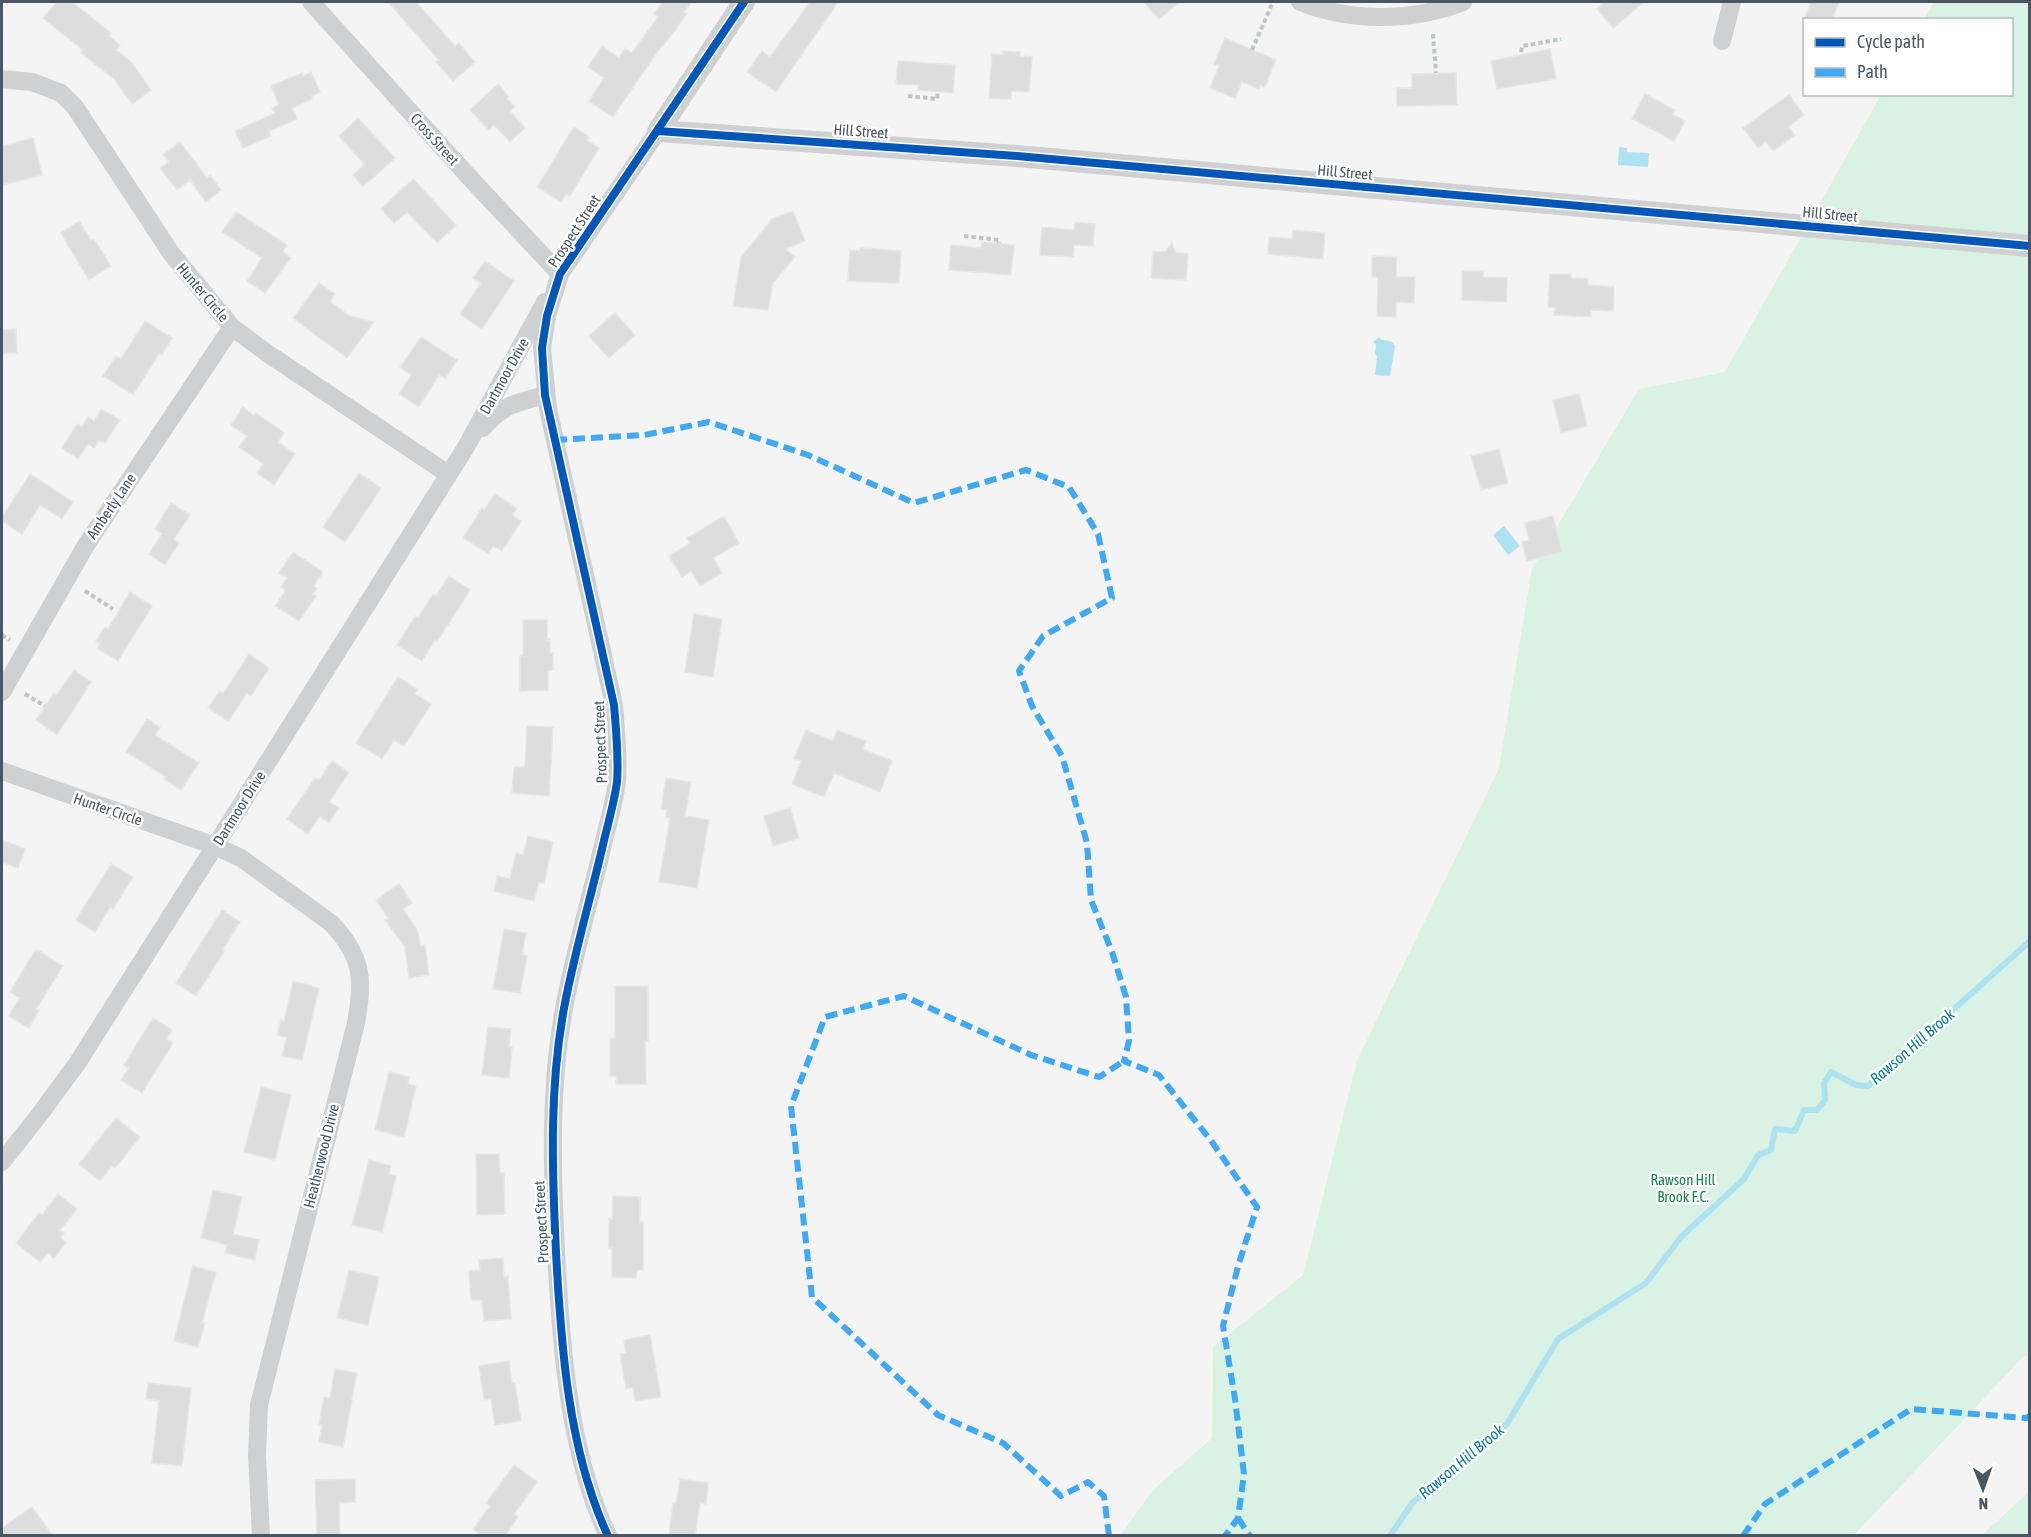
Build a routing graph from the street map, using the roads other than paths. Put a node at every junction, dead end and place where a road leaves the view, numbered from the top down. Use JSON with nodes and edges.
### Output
{"nodes":[{"id":1,"x":310,"y":2,"type":"edge"},
{"id":2,"x":744,"y":2,"type":"edge"},
{"id":3,"x":1300,"y":2,"type":"edge"},
{"id":4,"x":1463,"y":2,"type":"edge"},
{"id":5,"x":1732,"y":2,"type":"edge"},
{"id":6,"x":1722,"y":41,"type":"dead end"},
{"id":7,"x":2,"y":79,"type":"edge"},
{"id":8,"x":658,"y":130,"type":"junction"},
{"id":9,"x":2030,"y":246,"type":"edge"},
{"id":10,"x":560,"y":274,"type":"junction"},
{"id":11,"x":232,"y":327,"type":"junction"},
{"id":12,"x":542,"y":361,"type":"junction"},
{"id":13,"x":505,"y":375,"type":"junction"},
{"id":14,"x":545,"y":395,"type":"junction"},
{"id":15,"x":466,"y":447,"type":"junction"},
{"id":16,"x":448,"y":474,"type":"junction"},
{"id":17,"x":2,"y":692,"type":"edge"},
{"id":18,"x":2,"y":771,"type":"edge"},
{"id":19,"x":215,"y":846,"type":"junction"},
{"id":20,"x":2,"y":1162,"type":"edge"},
{"id":21,"x":261,"y":1536,"type":"edge"},
{"id":22,"x":608,"y":1536,"type":"edge"}],
"edges":[{"from":1,"to":10,"type":"street","name":"Cross Street"},
{"from":2,"to":8,"type":"street","name":"Prospect Street"},
{"from":3,"to":4,"type":"street"},
{"from":5,"to":6,"type":"street"},
{"from":7,"to":11,"type":"street","name":"Hunter Circle"},
{"from":8,"to":9,"type":"street","name":"Hill Street"},
{"from":8,"to":10,"type":"street","name":"Prospect Street"},
{"from":10,"to":12,"type":"street","name":"Prospect Street"},
{"from":10,"to":13,"type":"street","name":"Dartmoor Drive"},
{"from":11,"to":16,"type":"street","name":"Hunter Circle"},
{"from":11,"to":17,"type":"street","name":"Amberly Lane"},
{"from":12,"to":13,"type":"street"},
{"from":12,"to":14,"type":"street","name":"Prospect Street"},
{"from":13,"to":15,"type":"street","name":"Dartmoor Drive"},
{"from":14,"to":15,"type":"street","name":"Dartmoor Drive"},
{"from":14,"to":22,"type":"street","name":"Prospect Street"},
{"from":15,"to":16,"type":"street","name":"Dartmoor Drive"},
{"from":16,"to":19,"type":"street","name":"Dartmoor Drive"},
{"from":18,"to":19,"type":"street","name":"Hunter Circle"},
{"from":19,"to":20,"type":"street","name":"Dartmoor Drive"},
{"from":19,"to":21,"type":"street","name":"Heatherwood Drive"}]}
